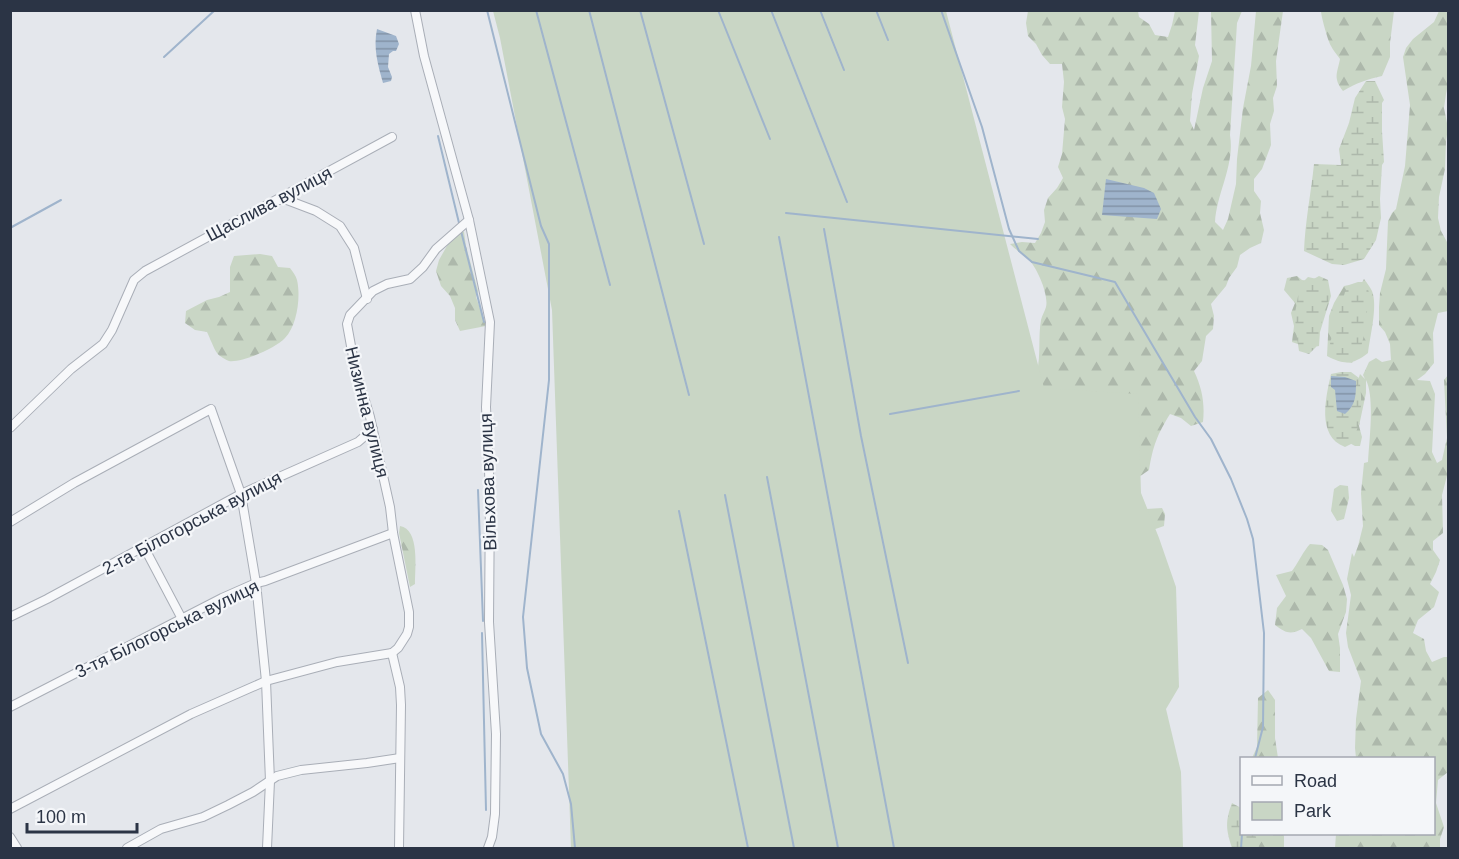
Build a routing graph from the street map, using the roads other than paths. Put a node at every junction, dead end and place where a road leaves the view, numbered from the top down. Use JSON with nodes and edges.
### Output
{"nodes":[{"id":1,"x":415,"y":10,"type":"edge"},
{"id":2,"x":392,"y":137,"type":"dead end"},
{"id":3,"x":276,"y":200,"type":"junction"},
{"id":4,"x":469,"y":220,"type":"junction"},
{"id":5,"x":367,"y":299,"type":"junction"},
{"id":6,"x":10,"y":428,"type":"edge"},
{"id":7,"x":373,"y":429,"type":"junction"},
{"id":8,"x":240,"y":494,"type":"junction"},
{"id":9,"x":10,"y":522,"type":"edge"},
{"id":10,"x":393,"y":533,"type":"junction"},
{"id":11,"x":144,"y":547,"type":"junction"},
{"id":12,"x":256,"y":582,"type":"junction"},
{"id":13,"x":10,"y":616,"type":"edge"},
{"id":14,"x":182,"y":619,"type":"junction"},
{"id":15,"x":392,"y":652,"type":"junction"},
{"id":16,"x":266,"y":681,"type":"junction"},
{"id":17,"x":10,"y":707,"type":"edge"},
{"id":18,"x":400,"y":758,"type":"junction"},
{"id":19,"x":270,"y":781,"type":"junction"},
{"id":20,"x":10,"y":809,"type":"edge"},
{"id":21,"x":10,"y":837,"type":"edge"},
{"id":22,"x":17,"y":849,"type":"edge"},
{"id":23,"x":127,"y":849,"type":"edge"},
{"id":24,"x":267,"y":849,"type":"edge"},
{"id":25,"x":399,"y":849,"type":"edge"},
{"id":26,"x":488,"y":849,"type":"edge"}],
"edges":[{"from":1,"to":4,"type":"street","name":"Вільхова вулиця"},
{"from":2,"to":3,"type":"street","name":"Щаслива вулиця"},
{"from":3,"to":5,"type":"street"},
{"from":3,"to":6,"type":"street","name":"Щаслива вулиця"},
{"from":4,"to":5,"type":"street","name":"Низинна вулиця"},
{"from":4,"to":26,"type":"street","name":"Вільхова вулиця"},
{"from":5,"to":7,"type":"street","name":"Низинна вулиця"},
{"from":7,"to":8,"type":"street","name":"2-га Білогорська вулиця"},
{"from":7,"to":10,"type":"street","name":"Низинна вулиця"},
{"from":8,"to":9,"type":"street"},
{"from":8,"to":11,"type":"street","name":"2-га Білогорська вулиця"},
{"from":8,"to":12,"type":"street"},
{"from":10,"to":12,"type":"street","name":"3-тя Білогорська вулиця"},
{"from":10,"to":15,"type":"street","name":"Низинна вулиця"},
{"from":11,"to":13,"type":"street","name":"2-га Білогорська вулиця"},
{"from":11,"to":14,"type":"street"},
{"from":12,"to":14,"type":"street","name":"3-тя Білогорська вулиця"},
{"from":12,"to":16,"type":"street"},
{"from":14,"to":17,"type":"street","name":"3-тя Білогорська вулиця"},
{"from":15,"to":16,"type":"street"},
{"from":15,"to":18,"type":"street"},
{"from":16,"to":19,"type":"street"},
{"from":16,"to":20,"type":"street"},
{"from":18,"to":19,"type":"street"},
{"from":18,"to":25,"type":"street"},
{"from":19,"to":23,"type":"street"},
{"from":19,"to":24,"type":"street"},
{"from":21,"to":22,"type":"street"}]}
